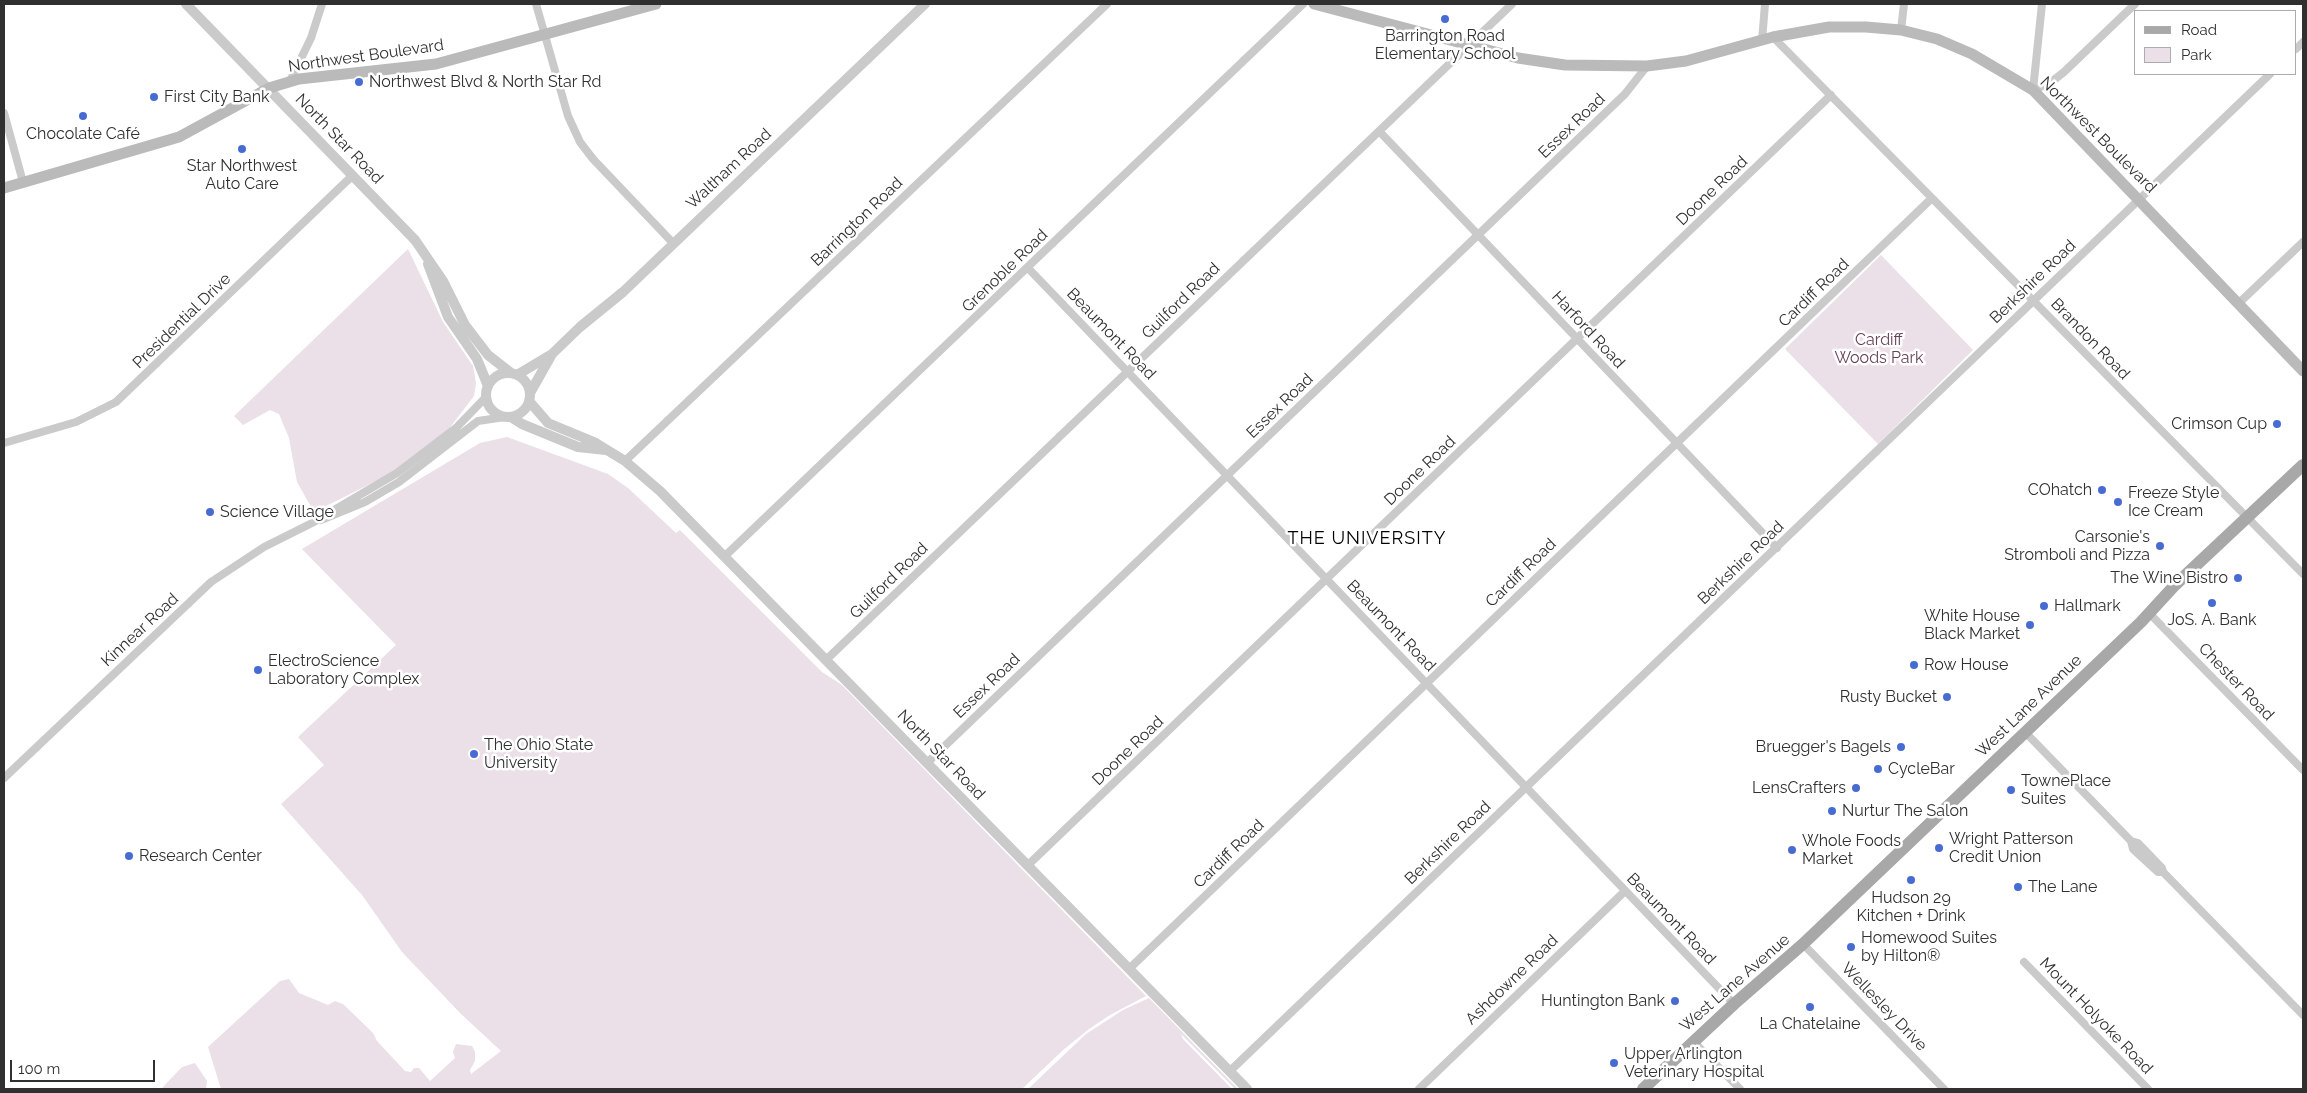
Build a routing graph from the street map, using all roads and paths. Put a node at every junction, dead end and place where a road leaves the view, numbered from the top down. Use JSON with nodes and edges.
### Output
{"nodes":[{"id":1,"x":186,"y":4,"type":"edge"},
{"id":2,"x":322,"y":4,"type":"edge"},
{"id":3,"x":536,"y":4,"type":"edge"},
{"id":4,"x":656,"y":4,"type":"edge"},
{"id":5,"x":925,"y":4,"type":"edge"},
{"id":6,"x":1107,"y":4,"type":"edge"},
{"id":7,"x":1303,"y":4,"type":"edge"},
{"id":8,"x":1314,"y":4,"type":"edge"},
{"id":9,"x":1512,"y":4,"type":"edge"},
{"id":10,"x":1765,"y":4,"type":"edge"},
{"id":11,"x":1904,"y":4,"type":"edge"},
{"id":12,"x":2042,"y":4,"type":"edge"},
{"id":13,"x":2135,"y":4,"type":"edge"},
{"id":14,"x":1901,"y":30,"type":"junction"},
{"id":15,"x":546,"y":35,"type":"junction"},
{"id":16,"x":1767,"y":39,"type":"junction"},
{"id":17,"x":1468,"y":45,"type":"junction"},
{"id":18,"x":1647,"y":66,"type":"junction"},
{"id":19,"x":2269,"y":75,"type":"edge"},
{"id":20,"x":290,"y":81,"type":"junction"},
{"id":21,"x":269,"y":88,"type":"junction"},
{"id":22,"x":2033,"y":90,"type":"junction"},
{"id":23,"x":1831,"y":95,"type":"junction"},
{"id":24,"x":4,"y":114,"type":"edge"},
{"id":25,"x":1380,"y":131,"type":"junction"},
{"id":26,"x":353,"y":175,"type":"junction"},
{"id":27,"x":23,"y":182,"type":"junction"},
{"id":28,"x":4,"y":188,"type":"edge"},
{"id":29,"x":1932,"y":198,"type":"junction"},
{"id":30,"x":2138,"y":199,"type":"junction"},
{"id":31,"x":1479,"y":234,"type":"junction"},
{"id":32,"x":2303,"y":242,"type":"edge"},
{"id":33,"x":673,"y":243,"type":"junction"},
{"id":34,"x":425,"y":254,"type":"junction"},
{"id":35,"x":1028,"y":268,"type":"junction"},
{"id":36,"x":2033,"y":300,"type":"junction"},
{"id":37,"x":2239,"y":304,"type":"junction"},
{"id":38,"x":1578,"y":338,"type":"junction"},
{"id":39,"x":552,"y":354,"type":"junction"},
{"id":40,"x":1128,"y":371,"type":"junction"},
{"id":41,"x":2303,"y":371,"type":"edge"},
{"id":42,"x":514,"y":374,"type":"junction"},
{"id":43,"x":488,"y":386,"type":"junction"},
{"id":44,"x":486,"y":397,"type":"junction"},
{"id":45,"x":530,"y":397,"type":"junction"},
{"id":46,"x":508,"y":417,"type":"junction"},
{"id":47,"x":1677,"y":442,"type":"junction"},
{"id":48,"x":4,"y":444,"type":"edge"},
{"id":49,"x":606,"y":450,"type":"junction"},
{"id":50,"x":625,"y":460,"type":"junction"},
{"id":51,"x":2303,"y":465,"type":"edge"},
{"id":52,"x":1226,"y":476,"type":"junction"},
{"id":53,"x":2247,"y":519,"type":"junction"},
{"id":54,"x":312,"y":523,"type":"junction"},
{"id":55,"x":1777,"y":548,"type":"junction"},
{"id":56,"x":726,"y":556,"type":"junction"},
{"id":57,"x":2303,"y":574,"type":"edge"},
{"id":58,"x":1326,"y":580,"type":"junction"},
{"id":59,"x":2149,"y":613,"type":"junction"},
{"id":60,"x":826,"y":659,"type":"junction"},
{"id":61,"x":1426,"y":683,"type":"junction"},
{"id":62,"x":2026,"y":732,"type":"junction"},
{"id":63,"x":927,"y":763,"type":"junction"},
{"id":64,"x":2303,"y":770,"type":"edge"},
{"id":65,"x":4,"y":778,"type":"edge"},
{"id":66,"x":1526,"y":787,"type":"junction"},
{"id":67,"x":1028,"y":866,"type":"junction"},
{"id":68,"x":1625,"y":891,"type":"junction"},
{"id":69,"x":1803,"y":944,"type":"junction"},
{"id":70,"x":2024,"y":962,"type":"dead end"},
{"id":71,"x":1130,"y":968,"type":"junction"},
{"id":72,"x":1734,"y":1004,"type":"junction"},
{"id":73,"x":2303,"y":1015,"type":"edge"},
{"id":74,"x":1693,"y":1041,"type":"junction"},
{"id":75,"x":1230,"y":1071,"type":"junction"},
{"id":76,"x":1247,"y":1089,"type":"edge"},
{"id":77,"x":1419,"y":1089,"type":"edge"},
{"id":78,"x":1643,"y":1089,"type":"edge"},
{"id":79,"x":1740,"y":1089,"type":"edge"},
{"id":80,"x":1944,"y":1089,"type":"edge"},
{"id":81,"x":2148,"y":1089,"type":"edge"}],
"edges":[{"from":1,"to":21,"type":"street","name":"North Star Road"},
{"from":2,"to":20,"type":"street"},
{"from":3,"to":15,"type":"street"},
{"from":4,"to":15,"type":"main road","name":"Northwest Boulevard"},
{"from":5,"to":33,"type":"street","name":"Waltham Road"},
{"from":6,"to":50,"type":"street","name":"Barrington Road"},
{"from":7,"to":35,"type":"street","name":"Grenoble Road"},
{"from":8,"to":17,"type":"main road","name":"Northwest Boulevard"},
{"from":9,"to":17,"type":"street","name":"Guilford Road"},
{"from":10,"to":16,"type":"street"},
{"from":11,"to":14,"type":"street"},
{"from":12,"to":22,"type":"street"},
{"from":13,"to":22,"type":"street"},
{"from":14,"to":16,"type":"main road","name":"Northwest Boulevard"},
{"from":14,"to":22,"type":"main road","name":"Northwest Boulevard"},
{"from":15,"to":20,"type":"main road","name":"Northwest Boulevard"},
{"from":15,"to":33,"type":"street"},
{"from":16,"to":18,"type":"main road","name":"Northwest Boulevard"},
{"from":16,"to":23,"type":"street","name":"Brandon Road"},
{"from":17,"to":18,"type":"main road","name":"Northwest Boulevard"},
{"from":17,"to":25,"type":"street","name":"Guilford Road"},
{"from":18,"to":31,"type":"street","name":"Essex Road"},
{"from":19,"to":30,"type":"street","name":"Berkshire Road"},
{"from":20,"to":21,"type":"main road","name":"Northwest Boulevard"},
{"from":21,"to":26,"type":"street","name":"North Star Road"},
{"from":21,"to":27,"type":"main road","name":"Northwest Boulevard"},
{"from":22,"to":30,"type":"main road","name":"Northwest Boulevard"},
{"from":23,"to":29,"type":"street","name":"Brandon Road"},
{"from":23,"to":38,"type":"street","name":"Doone Road"},
{"from":24,"to":27,"type":"street"},
{"from":25,"to":31,"type":"street","name":"Harford Road"},
{"from":25,"to":40,"type":"street","name":"Guilford Road"},
{"from":26,"to":34,"type":"street","name":"North Star Road"},
{"from":26,"to":48,"type":"street","name":"Presidential Drive"},
{"from":27,"to":28,"type":"main road","name":"Northwest Boulevard"},
{"from":29,"to":36,"type":"street","name":"Brandon Road"},
{"from":29,"to":47,"type":"street","name":"Cardiff Road"},
{"from":30,"to":36,"type":"street","name":"Berkshire Road"},
{"from":30,"to":37,"type":"main road","name":"Northwest Boulevard"},
{"from":31,"to":38,"type":"street","name":"Harford Road"},
{"from":31,"to":52,"type":"street","name":"Essex Road"},
{"from":32,"to":37,"type":"street"},
{"from":33,"to":39,"type":"street","name":"Waltham Road"},
{"from":34,"to":42,"type":"street","name":"North Star Road"},
{"from":34,"to":43,"type":"street","name":"North Star Road"},
{"from":35,"to":40,"type":"street","name":"Beaumont Road"},
{"from":35,"to":56,"type":"street","name":"Grenoble Road"},
{"from":36,"to":53,"type":"street","name":"Brandon Road"},
{"from":36,"to":55,"type":"street","name":"Berkshire Road"},
{"from":37,"to":41,"type":"main road","name":"Northwest Boulevard"},
{"from":38,"to":47,"type":"street","name":"Harford Road"},
{"from":38,"to":58,"type":"street","name":"Doone Road"},
{"from":39,"to":42,"type":"street","name":"Waltham Road"},
{"from":39,"to":45,"type":"street","name":"Waltham Road"},
{"from":40,"to":52,"type":"street","name":"Beaumont Road"},
{"from":40,"to":60,"type":"street","name":"Guilford Road"},
{"from":42,"to":43,"type":"street"},
{"from":42,"to":45,"type":"street"},
{"from":43,"to":44,"type":"street"},
{"from":44,"to":46,"type":"street"},
{"from":44,"to":54,"type":"street","name":"Kinnear Road"},
{"from":45,"to":46,"type":"street"},
{"from":45,"to":49,"type":"street","name":"North Star Road"},
{"from":46,"to":49,"type":"street","name":"North Star Road"},
{"from":46,"to":54,"type":"street","name":"Kinnear Road"},
{"from":47,"to":55,"type":"street","name":"Harford Road"},
{"from":47,"to":61,"type":"street","name":"Cardiff Road"},
{"from":49,"to":50,"type":"street","name":"North Star Road"},
{"from":50,"to":56,"type":"street","name":"North Star Road"},
{"from":51,"to":53,"type":"main road","name":"West Lane Avenue"},
{"from":52,"to":58,"type":"street","name":"Beaumont Road"},
{"from":52,"to":63,"type":"street","name":"Essex Road"},
{"from":53,"to":57,"type":"street","name":"Brandon Road"},
{"from":53,"to":59,"type":"main road","name":"West Lane Avenue"},
{"from":54,"to":65,"type":"street","name":"Kinnear Road"},
{"from":55,"to":66,"type":"street","name":"Berkshire Road"},
{"from":56,"to":60,"type":"street","name":"North Star Road"},
{"from":58,"to":61,"type":"street","name":"Beaumont Road"},
{"from":58,"to":67,"type":"street","name":"Doone Road"},
{"from":59,"to":62,"type":"main road","name":"West Lane Avenue"},
{"from":59,"to":64,"type":"street","name":"Chester Road"},
{"from":60,"to":63,"type":"street","name":"North Star Road"},
{"from":61,"to":66,"type":"street","name":"Beaumont Road"},
{"from":61,"to":71,"type":"street","name":"Cardiff Road"},
{"from":62,"to":69,"type":"main road","name":"West Lane Avenue"},
{"from":62,"to":73,"type":"street"},
{"from":63,"to":67,"type":"street","name":"North Star Road"},
{"from":66,"to":68,"type":"street","name":"Beaumont Road"},
{"from":66,"to":75,"type":"street","name":"Berkshire Road"},
{"from":67,"to":71,"type":"street","name":"North Star Road"},
{"from":68,"to":72,"type":"street","name":"Beaumont Road"},
{"from":68,"to":77,"type":"street","name":"Ashdowne Road"},
{"from":69,"to":72,"type":"main road","name":"West Lane Avenue"},
{"from":69,"to":80,"type":"street","name":"Wellesley Drive"},
{"from":70,"to":81,"type":"street","name":"Mount Holyoke Road"},
{"from":71,"to":75,"type":"street","name":"North Star Road"},
{"from":72,"to":74,"type":"main road","name":"West Lane Avenue"},
{"from":74,"to":78,"type":"main road","name":"West Lane Avenue"},
{"from":74,"to":79,"type":"street"},
{"from":75,"to":76,"type":"street","name":"North Star Road"}]}
